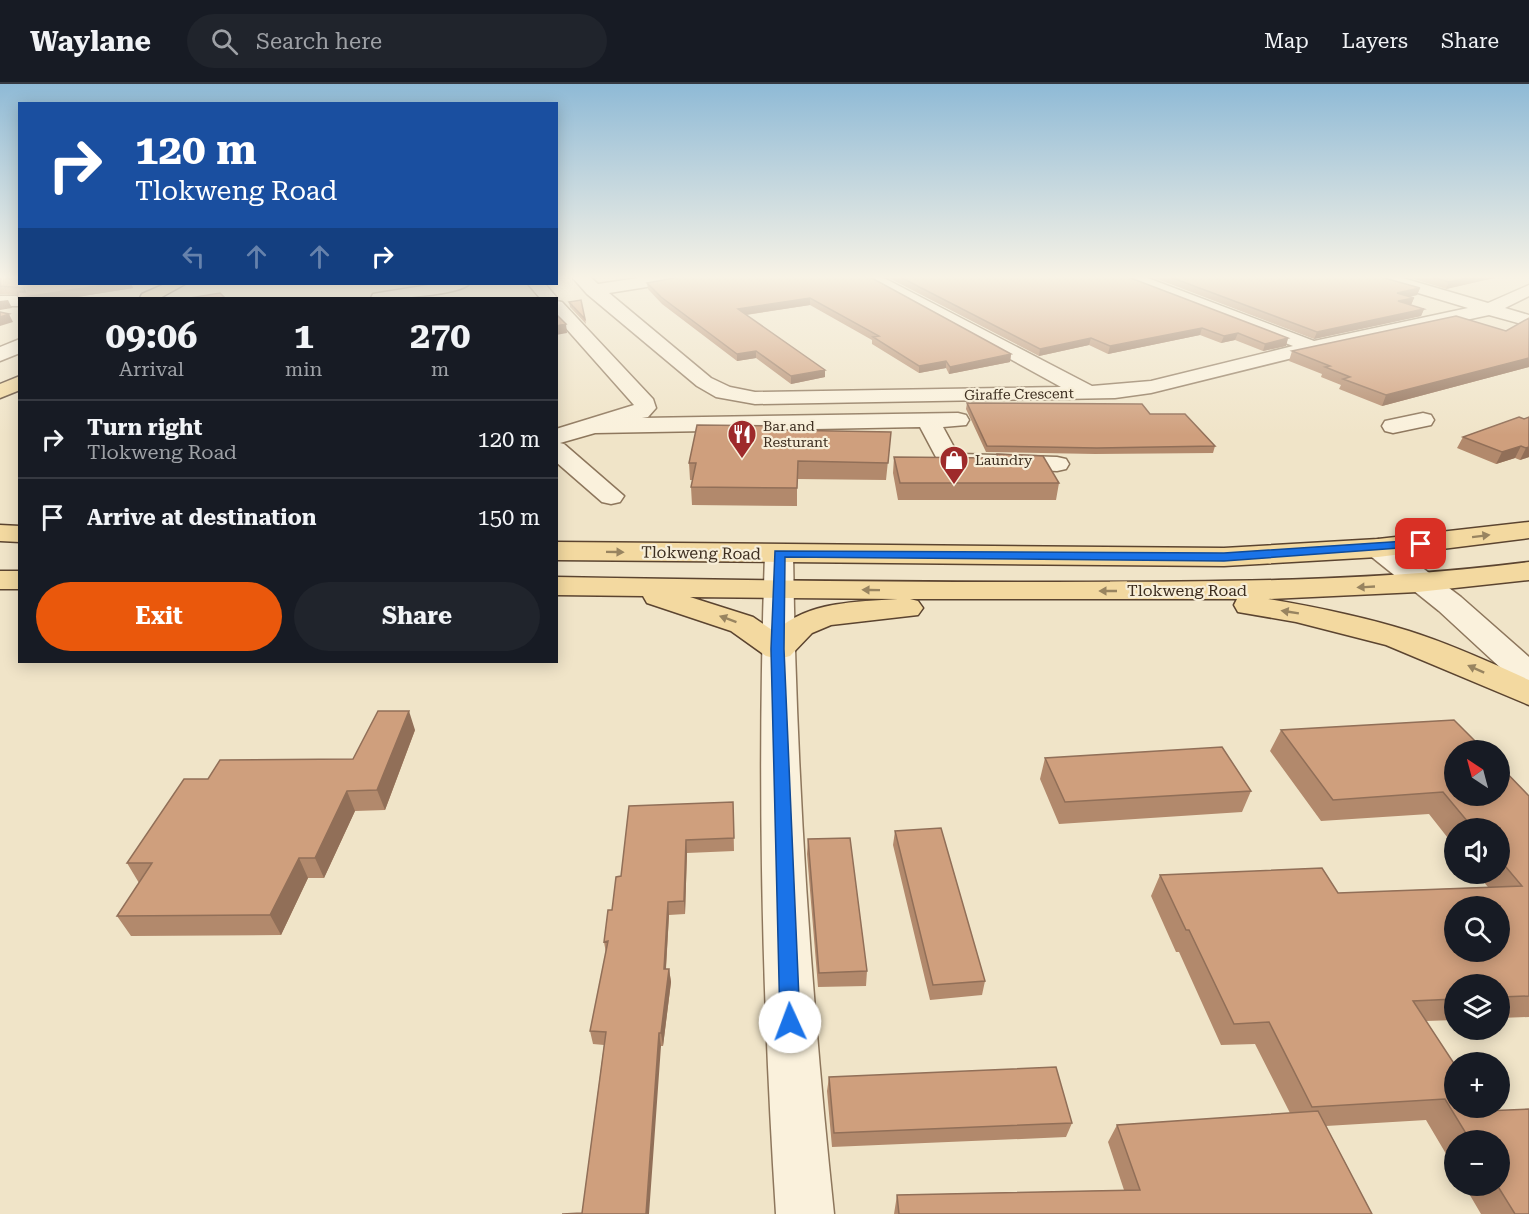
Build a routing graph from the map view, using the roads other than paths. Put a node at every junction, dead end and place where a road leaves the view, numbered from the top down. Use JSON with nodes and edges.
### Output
{"nodes":[{"id":1,"x":596,"y":330,"type":"edge"},
{"id":2,"x":605,"y":330,"type":"edge"},
{"id":3,"x":969,"y":330,"type":"edge"},
{"id":4,"x":1268,"y":330,"type":"edge"},
{"id":5,"x":1393,"y":330,"type":"edge"},
{"id":6,"x":608,"y":337,"type":"junction"},
{"id":7,"x":18,"y":346,"type":"edge"},
{"id":8,"x":1313,"y":347,"type":"junction"},
{"id":9,"x":0,"y":355,"type":"edge"},
{"id":10,"x":18,"y":364,"type":"edge"},
{"id":11,"x":0,"y":372,"type":"edge"},
{"id":12,"x":18,"y":383,"type":"edge"},
{"id":13,"x":0,"y":392,"type":"edge"},
{"id":14,"x":1089,"y":393,"type":"junction"},
{"id":15,"x":958,"y":420,"type":"dead end"},
{"id":16,"x":1423,"y":420,"type":"dead end"},
{"id":17,"x":928,"y":421,"type":"junction"},
{"id":18,"x":592,"y":426,"type":"junction"},
{"id":19,"x":1393,"y":426,"type":"dead end"},
{"id":20,"x":558,"y":436,"type":"edge"},
{"id":21,"x":558,"y":451,"type":"edge"},
{"id":22,"x":1057,"y":464,"type":"dead end"},
{"id":23,"x":611,"y":496,"type":"dead end"},
{"id":24,"x":1529,"y":530,"type":"edge"},
{"id":25,"x":0,"y":533,"type":"edge"},
{"id":26,"x":18,"y":534,"type":"edge"},
{"id":27,"x":1378,"y":548,"type":"junction"},
{"id":28,"x":558,"y":551,"type":"edge"},
{"id":29,"x":779,"y":554,"type":"junction"},
{"id":30,"x":1529,"y":571,"type":"edge"},
{"id":31,"x":0,"y":580,"type":"edge"},
{"id":32,"x":18,"y":580,"type":"edge"},
{"id":33,"x":1423,"y":584,"type":"junction"},
{"id":34,"x":558,"y":586,"type":"edge"},
{"id":35,"x":629,"y":587,"type":"junction"},
{"id":36,"x":778,"y":588,"type":"junction"},
{"id":37,"x":950,"y":591,"type":"junction"},
{"id":38,"x":1196,"y":591,"type":"junction"},
{"id":39,"x":778,"y":649,"type":"junction"},
{"id":40,"x":1529,"y":675,"type":"edge"},
{"id":41,"x":1529,"y":694,"type":"edge"},
{"id":42,"x":805,"y":1214,"type":"edge"}],
"edges":[{"from":1,"to":6,"type":"street"},
{"from":2,"to":6,"type":"street","name":"Giraffe Crescent"},
{"from":3,"to":14,"type":"street"},
{"from":4,"to":8,"type":"street"},
{"from":5,"to":8,"type":"street","name":"Giraffe Crescent"},
{"from":6,"to":14,"type":"street","name":"Giraffe Crescent"},
{"from":6,"to":18,"type":"street"},
{"from":7,"to":9,"type":"street"},
{"from":8,"to":14,"type":"street","name":"Giraffe Crescent"},
{"from":10,"to":11,"type":"main road"},
{"from":12,"to":13,"type":"main road"},
{"from":15,"to":17,"type":"street"},
{"from":16,"to":19,"type":"street"},
{"from":17,"to":18,"type":"street"},
{"from":17,"to":22,"type":"street"},
{"from":18,"to":20,"type":"street"},
{"from":21,"to":23,"type":"street"},
{"from":27,"to":24,"type":"main road","name":"Tlokweng Road","one_way":true},
{"from":25,"to":26,"type":"main road"},
{"from":27,"to":29,"type":"main road","name":"Tlokweng Road"},
{"from":27,"to":33,"type":"street"},
{"from":28,"to":29,"type":"main road","name":"Tlokweng Road","one_way":true},
{"from":29,"to":36,"type":"street"},
{"from":30,"to":33,"type":"main road","name":"Tlokweng Road"},
{"from":31,"to":32,"type":"main road"},
{"from":33,"to":38,"type":"main road","name":"Tlokweng Road","one_way":true},
{"from":33,"to":40,"type":"street"},
{"from":34,"to":35,"type":"main road","name":"Tlokweng Road"},
{"from":35,"to":36,"type":"main road","name":"Tlokweng Road"},
{"from":39,"to":35,"type":"main road","one_way":true},
{"from":37,"to":36,"type":"main road","name":"Tlokweng Road","one_way":true},
{"from":36,"to":39,"type":"street"},
{"from":38,"to":37,"type":"main road","name":"Tlokweng Road","one_way":true},
{"from":37,"to":39,"type":"main road"},
{"from":41,"to":38,"type":"main road","one_way":true},
{"from":39,"to":42,"type":"street"}]}
